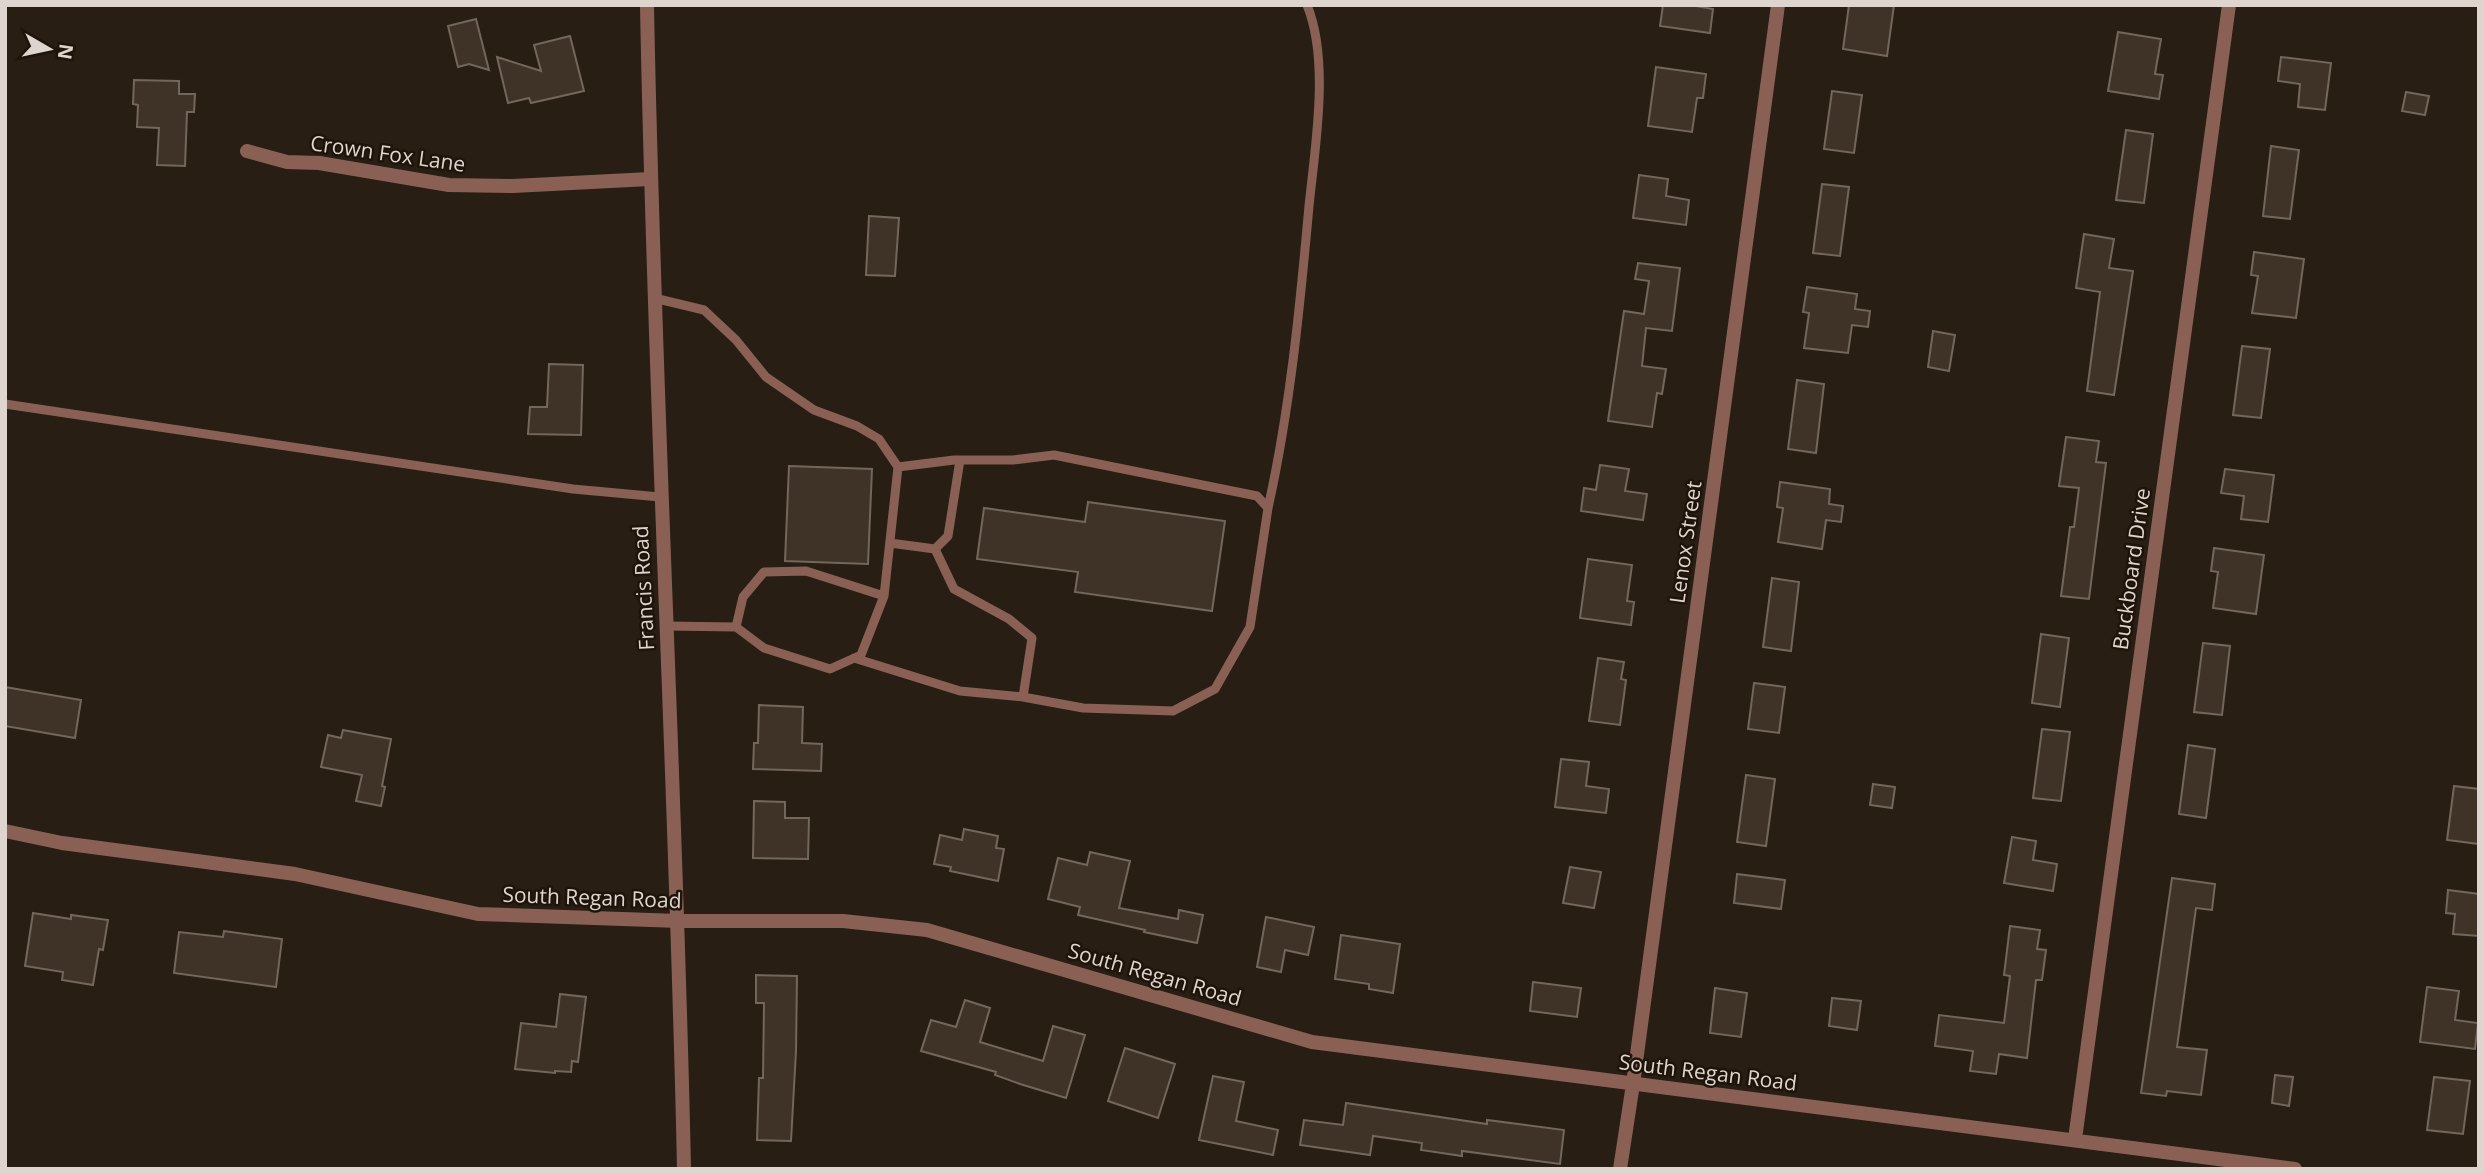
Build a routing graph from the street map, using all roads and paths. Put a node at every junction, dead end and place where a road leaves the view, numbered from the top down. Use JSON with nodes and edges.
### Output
{"nodes":[{"id":1,"x":647,"y":5,"type":"edge"},
{"id":2,"x":1307,"y":5,"type":"edge"},
{"id":3,"x":1779,"y":5,"type":"edge"},
{"id":4,"x":2230,"y":5,"type":"edge"},
{"id":5,"x":247,"y":151,"type":"dead end"},
{"id":6,"x":650,"y":179,"type":"junction"},
{"id":7,"x":654,"y":298,"type":"junction"},
{"id":8,"x":5,"y":404,"type":"edge"},
{"id":9,"x":960,"y":460,"type":"junction"},
{"id":10,"x":898,"y":467,"type":"junction"},
{"id":11,"x":660,"y":497,"type":"junction"},
{"id":12,"x":1268,"y":508,"type":"junction"},
{"id":13,"x":890,"y":543,"type":"junction"},
{"id":14,"x":935,"y":549,"type":"junction"},
{"id":15,"x":884,"y":596,"type":"junction"},
{"id":16,"x":666,"y":626,"type":"junction"},
{"id":17,"x":737,"y":627,"type":"junction"},
{"id":18,"x":854,"y":658,"type":"junction"},
{"id":19,"x":1023,"y":697,"type":"junction"},
{"id":20,"x":5,"y":831,"type":"edge"},
{"id":21,"x":679,"y":921,"type":"junction"},
{"id":22,"x":1633,"y":1084,"type":"junction"},
{"id":23,"x":2075,"y":1139,"type":"junction"},
{"id":24,"x":684,"y":1169,"type":"edge"},
{"id":25,"x":1620,"y":1169,"type":"edge"},
{"id":26,"x":2295,"y":1169,"type":"edge"}],
"edges":[{"from":1,"to":6,"type":"street","name":"Francis Road"},
{"from":2,"to":12,"type":"lane"},
{"from":3,"to":22,"type":"street","name":"Lenox Street"},
{"from":4,"to":23,"type":"street","name":"Buckboard Drive"},
{"from":5,"to":6,"type":"street","name":"Crown Fox Lane"},
{"from":6,"to":7,"type":"street","name":"Francis Road"},
{"from":7,"to":10,"type":"lane"},
{"from":7,"to":11,"type":"street","name":"Francis Road"},
{"from":8,"to":11,"type":"lane"},
{"from":9,"to":10,"type":"lane"},
{"from":9,"to":12,"type":"lane"},
{"from":9,"to":14,"type":"lane"},
{"from":10,"to":13,"type":"lane"},
{"from":11,"to":16,"type":"street","name":"Francis Road"},
{"from":12,"to":19,"type":"lane"},
{"from":13,"to":14,"type":"lane"},
{"from":13,"to":15,"type":"lane"},
{"from":14,"to":19,"type":"lane"},
{"from":15,"to":17,"type":"lane"},
{"from":15,"to":18,"type":"lane"},
{"from":16,"to":17,"type":"lane"},
{"from":16,"to":21,"type":"street","name":"Francis Road"},
{"from":17,"to":18,"type":"lane"},
{"from":18,"to":19,"type":"lane"},
{"from":20,"to":21,"type":"street","name":"South Regan Road"},
{"from":21,"to":22,"type":"street","name":"South Regan Road"},
{"from":21,"to":24,"type":"street","name":"Francis Road"},
{"from":22,"to":23,"type":"street","name":"South Regan Road"},
{"from":22,"to":25,"type":"street","name":"Lenox Street"},
{"from":23,"to":26,"type":"street","name":"South Regan Road"}]}
